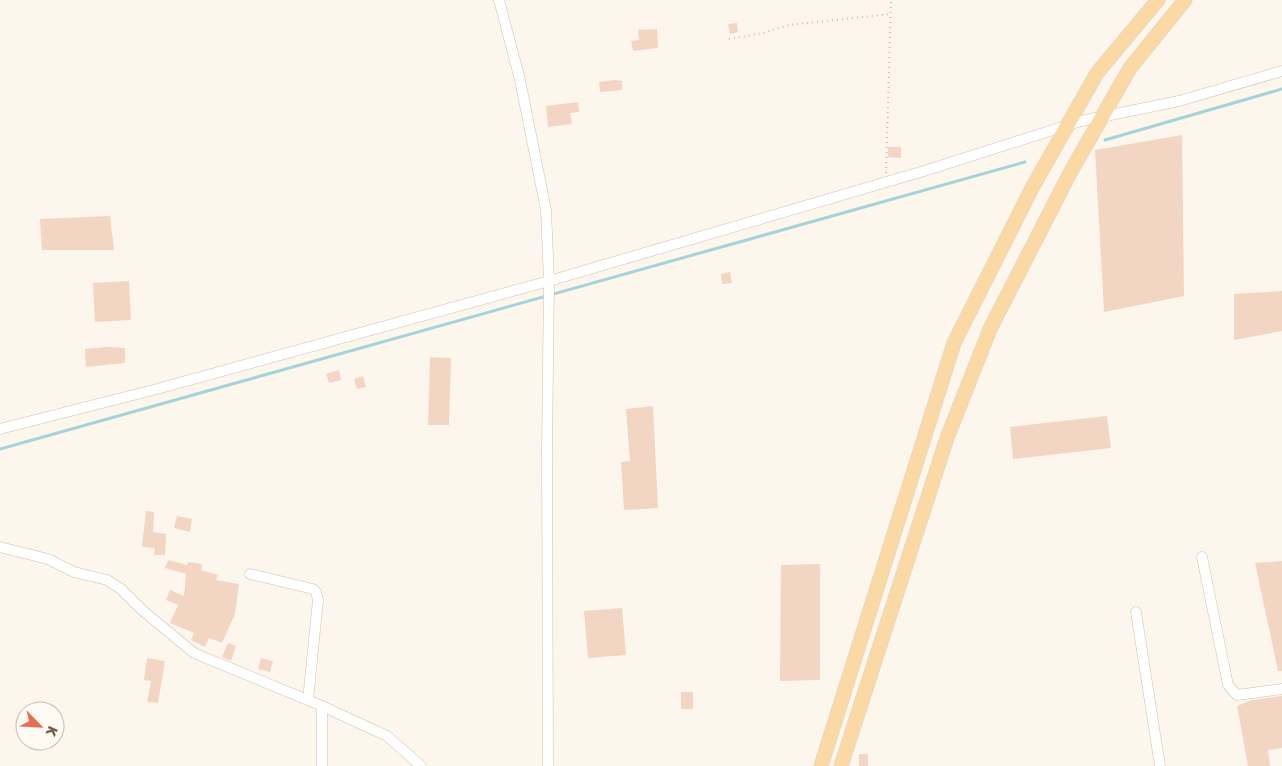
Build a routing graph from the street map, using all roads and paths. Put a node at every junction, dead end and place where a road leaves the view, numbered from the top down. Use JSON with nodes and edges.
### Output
{"nodes":[{"id":1,"x":499,"y":0,"type":"edge"},
{"id":2,"x":891,"y":0,"type":"edge"},
{"id":3,"x":1158,"y":0,"type":"edge"},
{"id":4,"x":1185,"y":0,"type":"edge"},
{"id":5,"x":890,"y":14,"type":"junction"},
{"id":6,"x":728,"y":39,"type":"dead end"},
{"id":7,"x":1282,"y":71,"type":"edge"},
{"id":8,"x":1102,"y":117,"type":"junction"},
{"id":9,"x":1067,"y":125,"type":"junction"},
{"id":10,"x":885,"y":183,"type":"junction"},
{"id":11,"x":549,"y":280,"type":"junction"},
{"id":12,"x":0,"y":429,"type":"edge"},
{"id":13,"x":0,"y":547,"type":"edge"},
{"id":14,"x":1202,"y":557,"type":"dead end"},
{"id":15,"x":250,"y":574,"type":"dead end"},
{"id":16,"x":1136,"y":612,"type":"dead end"},
{"id":17,"x":1282,"y":689,"type":"edge"},
{"id":18,"x":308,"y":700,"type":"junction"},
{"id":19,"x":322,"y":706,"type":"junction"},
{"id":20,"x":322,"y":766,"type":"edge"},
{"id":21,"x":421,"y":766,"type":"edge"},
{"id":22,"x":548,"y":766,"type":"edge"},
{"id":23,"x":821,"y":766,"type":"edge"},
{"id":24,"x":841,"y":766,"type":"edge"},
{"id":25,"x":1160,"y":766,"type":"edge"}],
"edges":[{"from":1,"to":11,"type":"street"},
{"from":2,"to":5,"type":"path"},
{"from":3,"to":9,"type":"main road"},
{"from":4,"to":8,"type":"main road"},
{"from":5,"to":6,"type":"path"},
{"from":5,"to":10,"type":"path"},
{"from":7,"to":8,"type":"street"},
{"from":8,"to":9,"type":"street"},
{"from":8,"to":24,"type":"main road"},
{"from":9,"to":10,"type":"street"},
{"from":9,"to":23,"type":"main road"},
{"from":10,"to":11,"type":"street"},
{"from":11,"to":12,"type":"street"},
{"from":11,"to":22,"type":"street"},
{"from":13,"to":18,"type":"street"},
{"from":14,"to":17,"type":"street"},
{"from":15,"to":18,"type":"street"},
{"from":16,"to":25,"type":"street"},
{"from":18,"to":19,"type":"street"},
{"from":19,"to":20,"type":"street"},
{"from":19,"to":21,"type":"street"}]}
